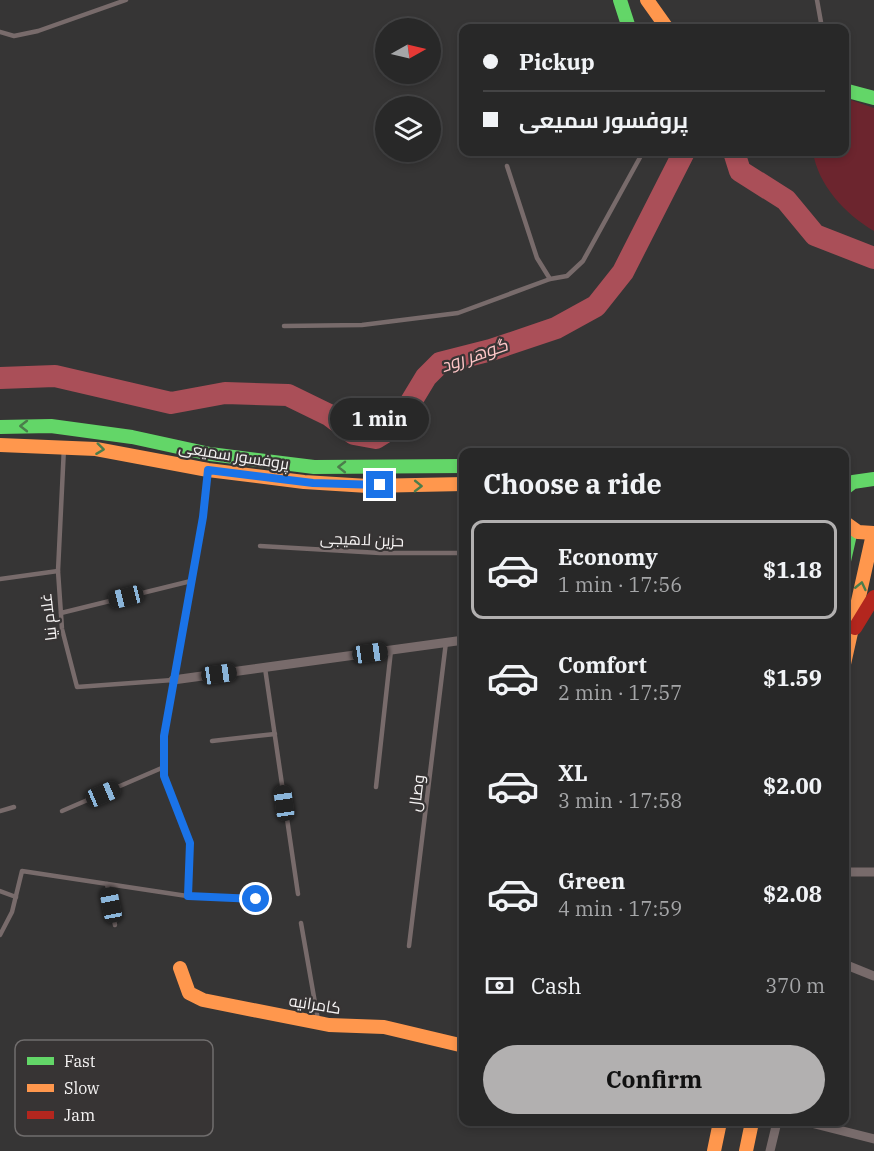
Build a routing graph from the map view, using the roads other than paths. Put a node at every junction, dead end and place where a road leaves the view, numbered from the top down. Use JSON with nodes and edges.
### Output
{"nodes":[{"id":1,"x":126,"y":0,"type":"edge"},
{"id":2,"x":620,"y":0,"type":"edge"},
{"id":3,"x":646,"y":0,"type":"edge"},
{"id":4,"x":817,"y":0,"type":"edge"},
{"id":5,"x":628,"y":24,"type":"edge"},
{"id":6,"x":664,"y":24,"type":"edge"},
{"id":7,"x":821,"y":24,"type":"edge"},
{"id":8,"x":0,"y":32,"type":"edge"},
{"id":9,"x":849,"y":91,"type":"edge"},
{"id":10,"x":874,"y":98,"type":"edge"},
{"id":11,"x":641,"y":156,"type":"edge"},
{"id":12,"x":507,"y":166,"type":"dead end"},
{"id":13,"x":550,"y":279,"type":"junction"},
{"id":14,"x":284,"y":326,"type":"dead end"},
{"id":15,"x":0,"y":427,"type":"edge"},
{"id":16,"x":0,"y":445,"type":"edge"},
{"id":17,"x":64,"y":445,"type":"junction"},
{"id":18,"x":459,"y":466,"type":"edge"},
{"id":19,"x":208,"y":470,"type":"junction"},
{"id":20,"x":874,"y":479,"type":"edge"},
{"id":21,"x":459,"y":484,"type":"edge"},
{"id":22,"x":849,"y":486,"type":"edge"},
{"id":23,"x":849,"y":526,"type":"edge"},
{"id":24,"x":873,"y":533,"type":"edge"},
{"id":25,"x":260,"y":546,"type":"dead end"},
{"id":26,"x":459,"y":553,"type":"edge"},
{"id":27,"x":58,"y":571,"type":"junction"},
{"id":28,"x":0,"y":579,"type":"edge"},
{"id":29,"x":191,"y":581,"type":"junction"},
{"id":30,"x":874,"y":597,"type":"edge"},
{"id":31,"x":61,"y":614,"type":"junction"},
{"id":32,"x":849,"y":638,"type":"joint"},
{"id":33,"x":459,"y":641,"type":"edge"},
{"id":34,"x":446,"y":642,"type":"junction"},
{"id":35,"x":391,"y":650,"type":"junction"},
{"id":36,"x":265,"y":668,"type":"junction"},
{"id":37,"x":173,"y":680,"type":"junction"},
{"id":38,"x":274,"y":734,"type":"junction"},
{"id":39,"x":212,"y":741,"type":"dead end"},
{"id":40,"x":164,"y":767,"type":"junction"},
{"id":41,"x":376,"y":787,"type":"dead end"},
{"id":42,"x":14,"y":807,"type":"dead end"},
{"id":43,"x":0,"y":811,"type":"edge"},
{"id":44,"x":62,"y":811,"type":"dead end"},
{"id":45,"x":849,"y":872,"type":"edge"},
{"id":46,"x":874,"y":872,"type":"edge"},
{"id":47,"x":107,"y":884,"type":"junction"},
{"id":48,"x":0,"y":891,"type":"edge"},
{"id":49,"x":297,"y":894,"type":"dead end"},
{"id":50,"x":188,"y":896,"type":"junction"},
{"id":51,"x":16,"y":897,"type":"junction"},
{"id":52,"x":256,"y":899,"type":"dead end"},
{"id":53,"x":302,"y":923,"type":"dead end"},
{"id":54,"x":115,"y":925,"type":"dead end"},
{"id":55,"x":0,"y":935,"type":"edge"},
{"id":56,"x":409,"y":946,"type":"dead end"},
{"id":57,"x":849,"y":966,"type":"edge"},
{"id":58,"x":180,"y":968,"type":"dead end"},
{"id":59,"x":874,"y":976,"type":"edge"},
{"id":60,"x":319,"y":1023,"type":"junction"},
{"id":61,"x":459,"y":1045,"type":"edge"},
{"id":62,"x":719,"y":1126,"type":"edge"},
{"id":63,"x":751,"y":1126,"type":"edge"},
{"id":64,"x":776,"y":1126,"type":"edge"},
{"id":65,"x":823,"y":1126,"type":"edge"},
{"id":66,"x":874,"y":1139,"type":"edge"},
{"id":67,"x":714,"y":1151,"type":"edge"},
{"id":68,"x":746,"y":1151,"type":"edge"},
{"id":69,"x":770,"y":1151,"type":"edge"}],
"edges":[{"from":1,"to":8,"type":"lane"},
{"from":2,"to":5,"type":"main road"},
{"from":3,"to":6,"type":"main road"},
{"from":4,"to":7,"type":"lane"},
{"from":9,"to":10,"type":"main road"},
{"from":11,"to":13,"type":"lane"},
{"from":12,"to":13,"type":"lane"},
{"from":13,"to":14,"type":"lane"},
{"from":18,"to":15,"type":"main road","name":"پروفسور سمیعی","one_way":true},
{"from":16,"to":17,"type":"main road","name":"پروفسور سمیعی"},
{"from":17,"to":19,"type":"main road","name":"پروفسور سمیعی","one_way":true},
{"from":17,"to":27,"type":"lane","name":"غلام نیا"},
{"from":19,"to":21,"type":"main road","name":"پروفسور سمیعی","one_way":true},
{"from":19,"to":29,"type":"lane"},
{"from":20,"to":22,"type":"main road"},
{"from":23,"to":24,"type":"main road"},
{"from":32,"to":24,"type":"main road","one_way":true},
{"from":25,"to":26,"type":"lane","name":"حزین لاهیجی"},
{"from":27,"to":28,"type":"lane"},
{"from":27,"to":31,"type":"lane","name":"غلام نیا"},
{"from":29,"to":31,"type":"lane"},
{"from":29,"to":37,"type":"lane"},
{"from":30,"to":32,"type":"main road"},
{"from":31,"to":37,"type":"lane","name":"غلام نیا"},
{"from":33,"to":34,"type":"street","name":"غلام نیا"},
{"from":34,"to":35,"type":"street","name":"غلام نیا"},
{"from":34,"to":56,"type":"lane","name":"وصال"},
{"from":35,"to":36,"type":"street","name":"غلام نیا"},
{"from":35,"to":41,"type":"lane"},
{"from":36,"to":37,"type":"street","name":"غلام نیا"},
{"from":36,"to":38,"type":"lane"},
{"from":37,"to":40,"type":"lane"},
{"from":38,"to":39,"type":"lane"},
{"from":38,"to":49,"type":"lane"},
{"from":40,"to":44,"type":"lane"},
{"from":40,"to":50,"type":"lane"},
{"from":42,"to":43,"type":"lane"},
{"from":45,"to":46,"type":"street"},
{"from":47,"to":50,"type":"lane"},
{"from":47,"to":51,"type":"lane"},
{"from":47,"to":54,"type":"lane"},
{"from":48,"to":51,"type":"lane"},
{"from":50,"to":52,"type":"lane"},
{"from":51,"to":55,"type":"lane"},
{"from":53,"to":60,"type":"lane"},
{"from":57,"to":59,"type":"street"},
{"from":58,"to":60,"type":"main road","name":"کامرانیه"},
{"from":60,"to":61,"type":"main road","name":"کامرانیه"},
{"from":62,"to":67,"type":"main road"},
{"from":63,"to":68,"type":"main road"},
{"from":64,"to":69,"type":"street"},
{"from":65,"to":66,"type":"street"}]}
